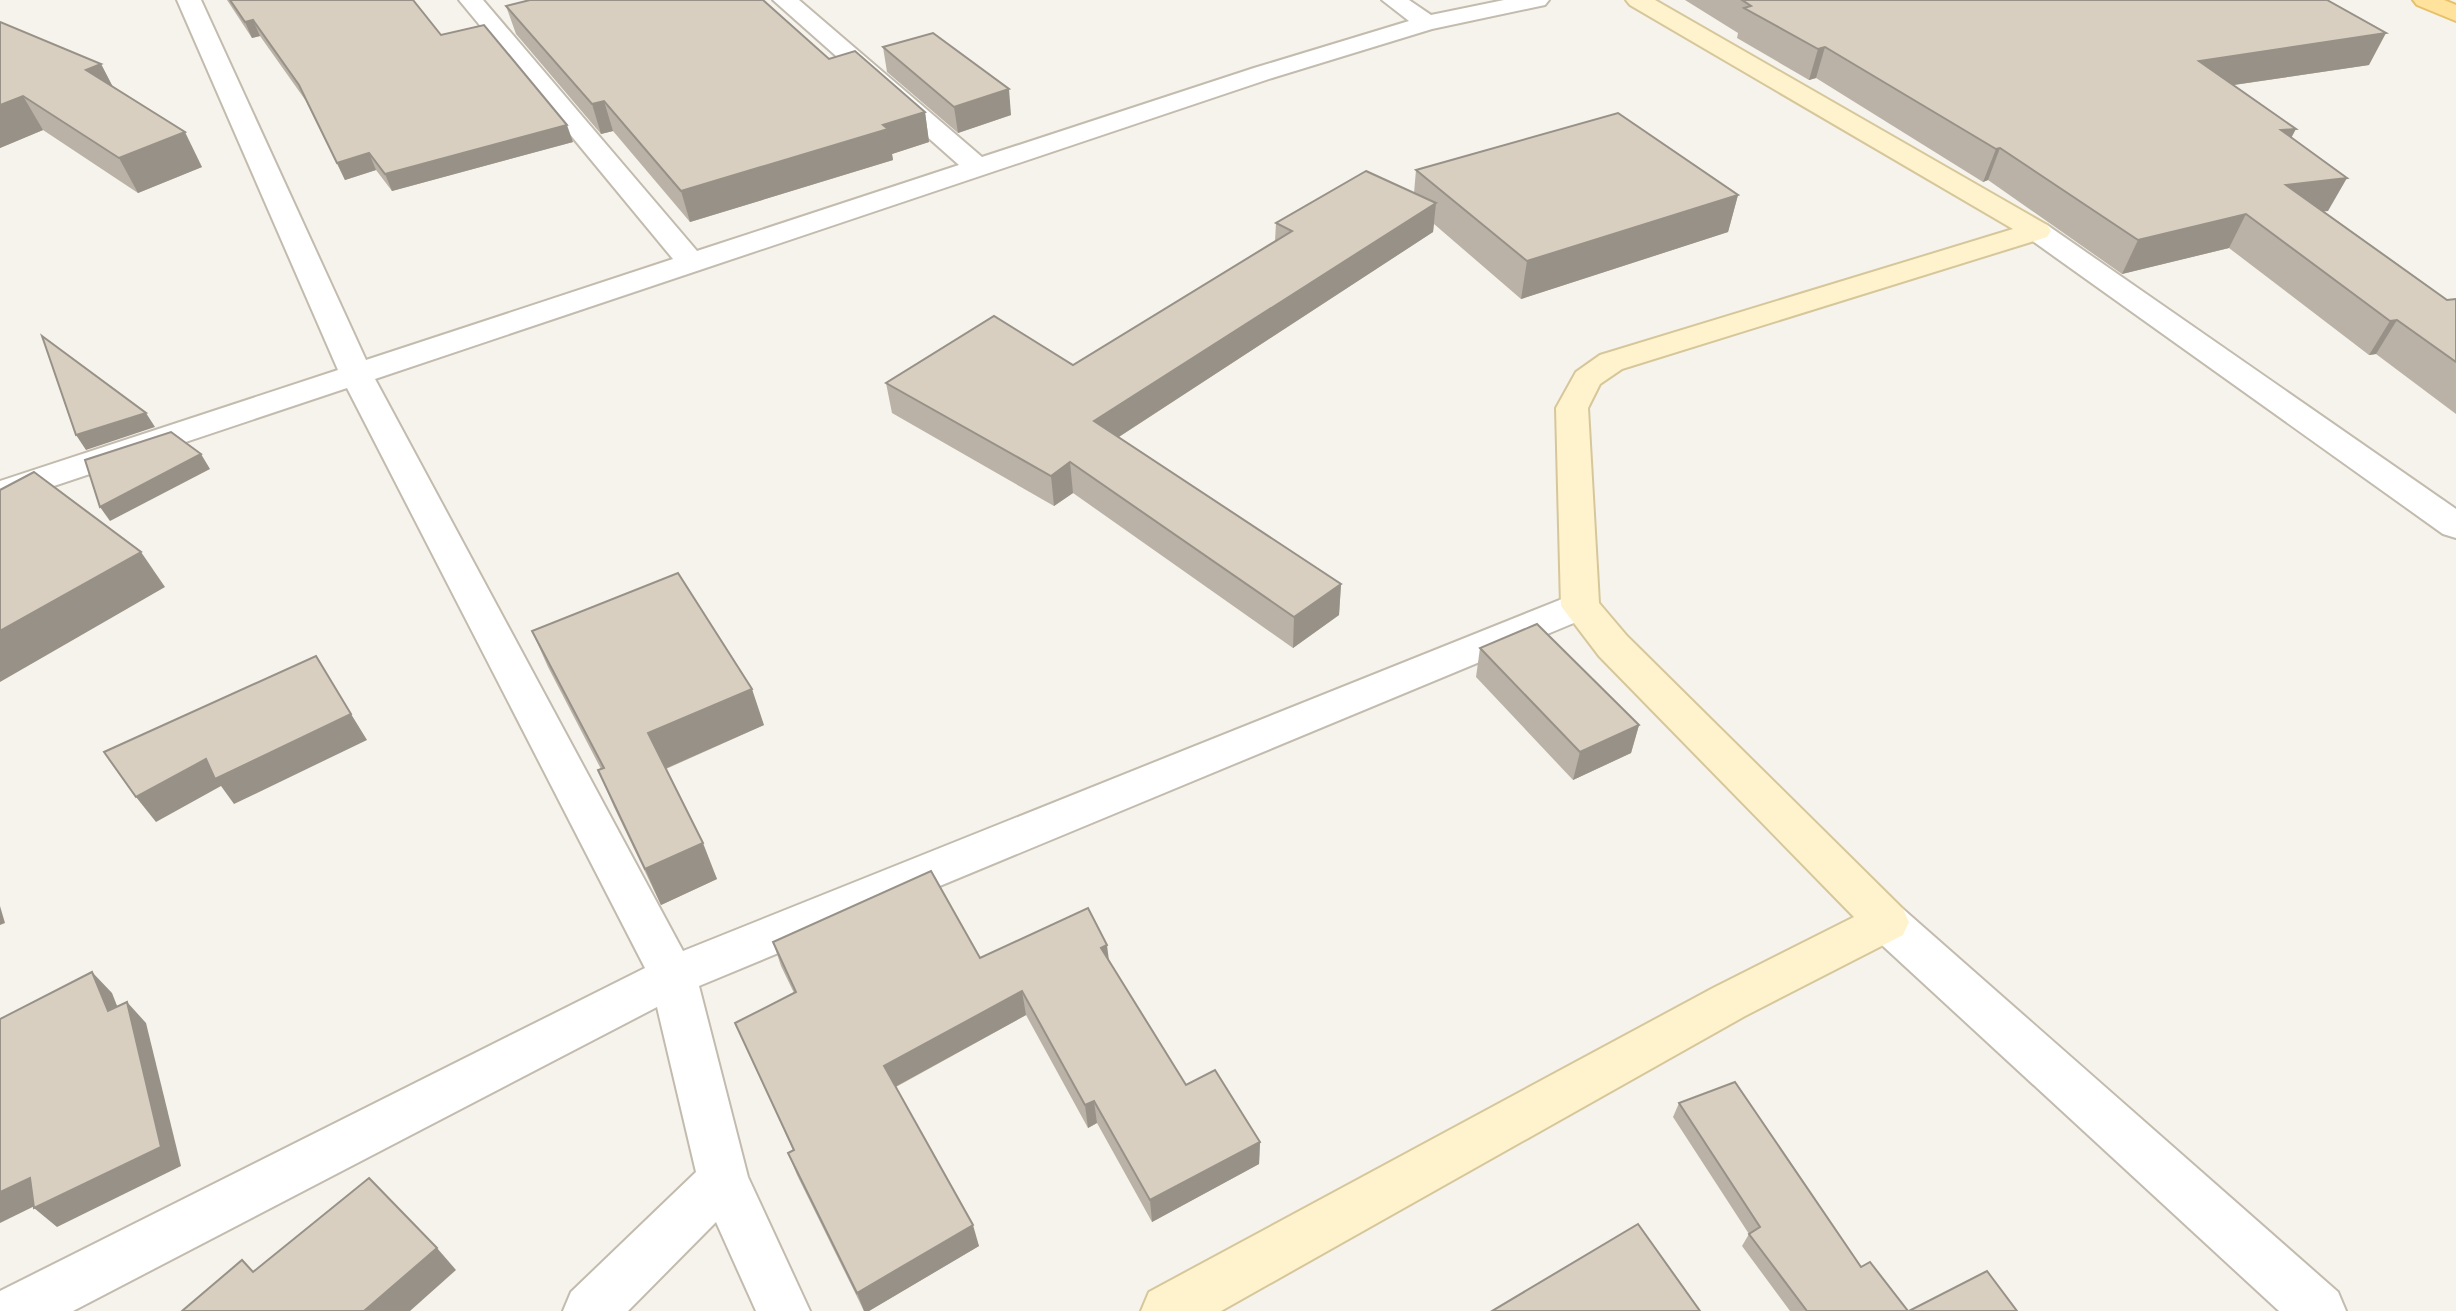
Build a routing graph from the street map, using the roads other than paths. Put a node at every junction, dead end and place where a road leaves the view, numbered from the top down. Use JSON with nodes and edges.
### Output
{"nodes":[{"id":1,"x":189,"y":0,"type":"edge"},
{"id":2,"x":471,"y":0,"type":"edge"},
{"id":3,"x":785,"y":0,"type":"edge"},
{"id":4,"x":1394,"y":0,"type":"edge"},
{"id":5,"x":1537,"y":0,"type":"edge"},
{"id":6,"x":1638,"y":0,"type":"edge"},
{"id":7,"x":2425,"y":0,"type":"edge"},
{"id":8,"x":2456,"y":14,"type":"edge"},
{"id":9,"x":1427,"y":23,"type":"junction"},
{"id":10,"x":979,"y":169,"type":"junction"},
{"id":11,"x":2036,"y":231,"type":"junction"},
{"id":12,"x":692,"y":264,"type":"junction"},
{"id":13,"x":357,"y":376,"type":"junction"},
{"id":14,"x":0,"y":493,"type":"edge"},
{"id":15,"x":2456,"y":526,"type":"edge"},
{"id":16,"x":1580,"y":606,"type":"junction"},
{"id":17,"x":1887,"y":922,"type":"junction"},
{"id":18,"x":673,"y":976,"type":"junction"},
{"id":19,"x":723,"y":1180,"type":"junction"},
{"id":20,"x":17,"y":1311,"type":"edge"},
{"id":21,"x":590,"y":1311,"type":"edge"},
{"id":22,"x":783,"y":1311,"type":"edge"},
{"id":23,"x":1168,"y":1311,"type":"edge"},
{"id":24,"x":2319,"y":1311,"type":"edge"}],
"edges":[{"from":1,"to":13,"type":"street"},
{"from":2,"to":12,"type":"street"},
{"from":3,"to":10,"type":"street"},
{"from":4,"to":9,"type":"street"},
{"from":5,"to":9,"type":"street"},
{"from":6,"to":11,"type":"main road"},
{"from":7,"to":8,"type":"main road"},
{"from":9,"to":10,"type":"street"},
{"from":10,"to":12,"type":"street"},
{"from":11,"to":15,"type":"street"},
{"from":11,"to":16,"type":"main road"},
{"from":12,"to":13,"type":"street"},
{"from":13,"to":14,"type":"street"},
{"from":13,"to":18,"type":"street"},
{"from":16,"to":17,"type":"main road"},
{"from":16,"to":18,"type":"street"},
{"from":17,"to":23,"type":"main road"},
{"from":17,"to":24,"type":"street"},
{"from":18,"to":19,"type":"street"},
{"from":18,"to":20,"type":"street"},
{"from":19,"to":21,"type":"street"},
{"from":19,"to":22,"type":"street"}]}
